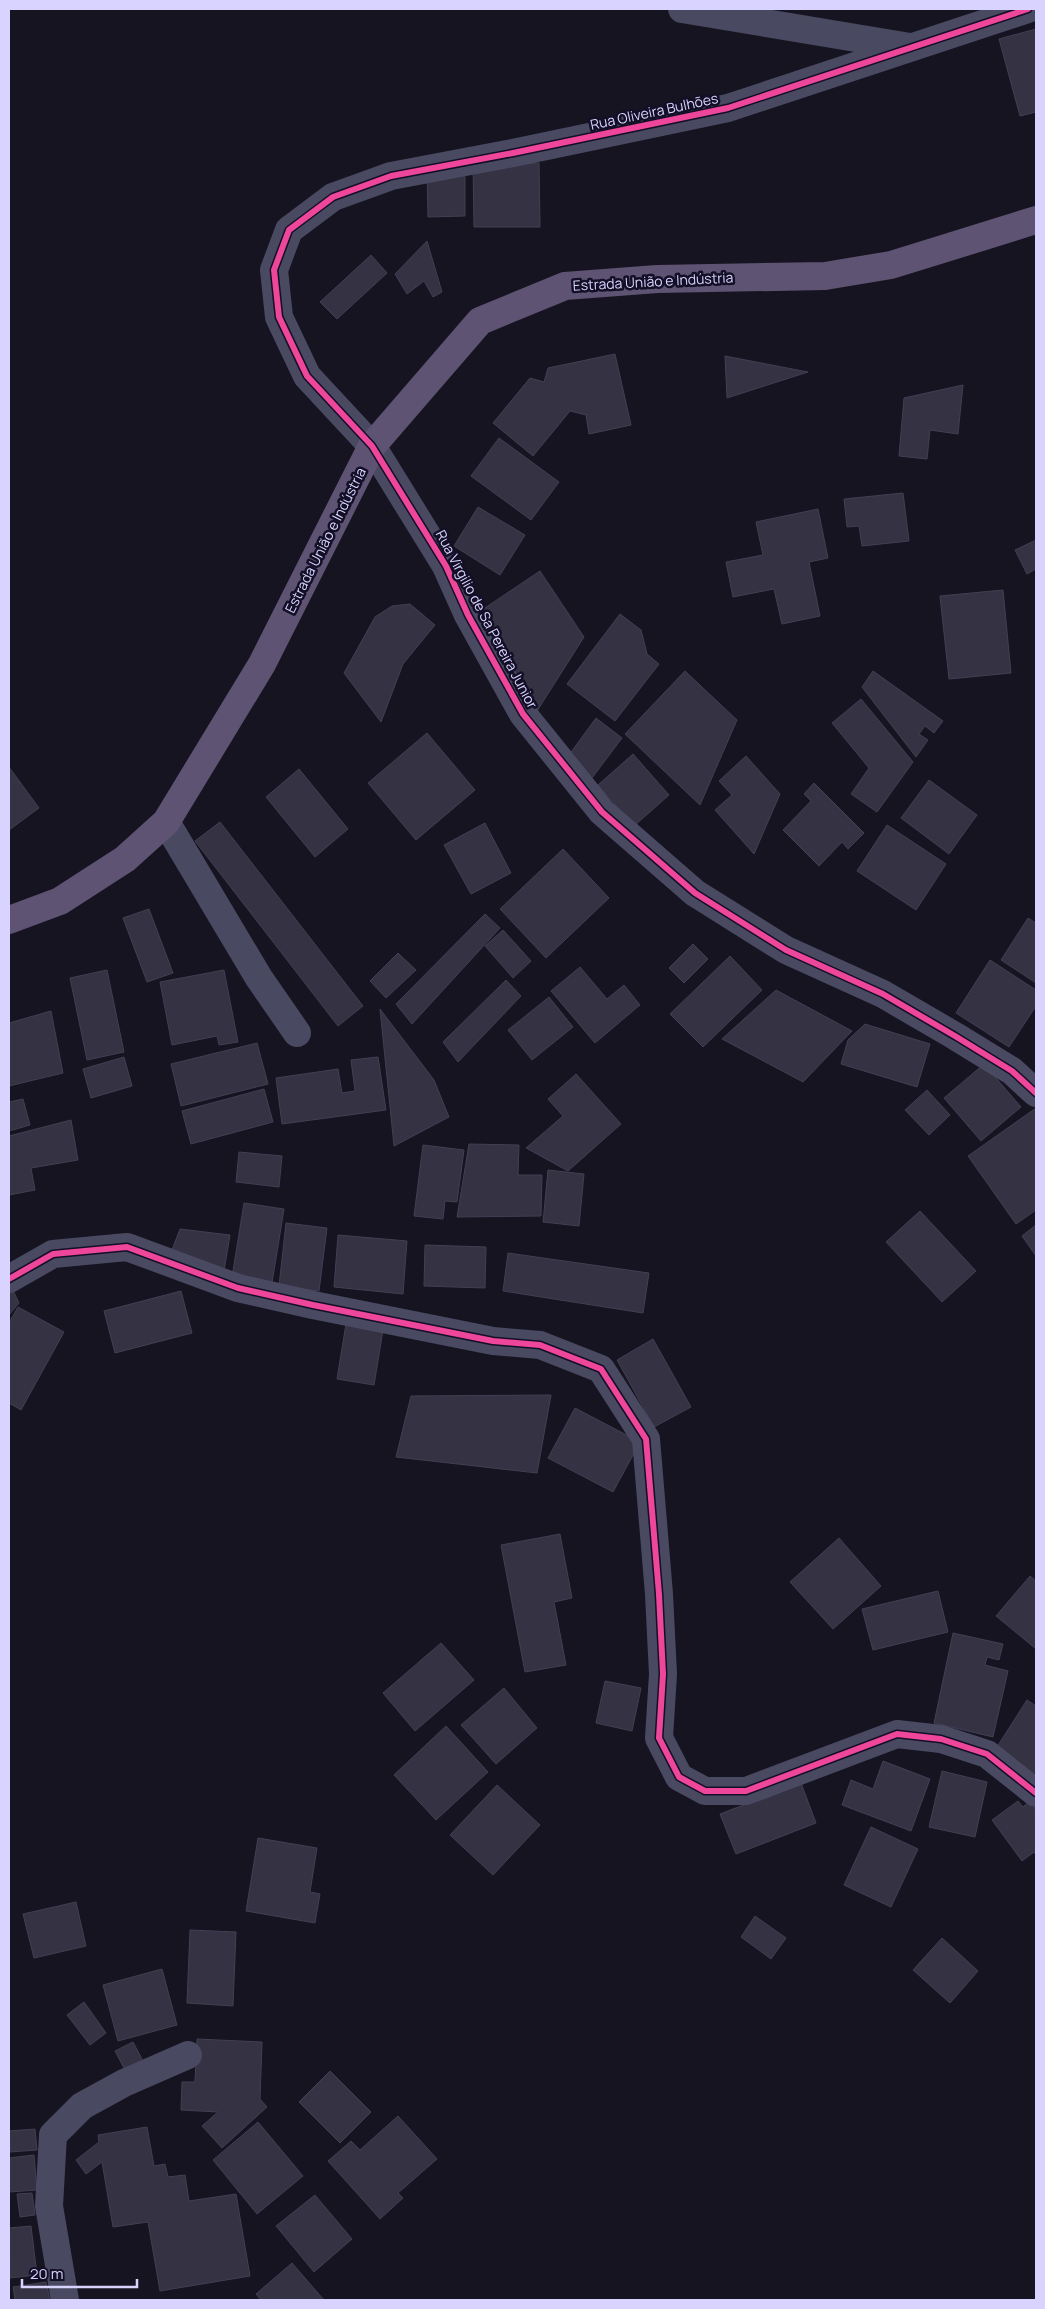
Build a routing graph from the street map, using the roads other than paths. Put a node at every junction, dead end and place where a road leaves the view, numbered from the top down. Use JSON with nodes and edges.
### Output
{"nodes":[{"id":1,"x":682,"y":9,"type":"edge"},
{"id":2,"x":1028,"y":9,"type":"edge"},
{"id":3,"x":914,"y":47,"type":"junction"},
{"id":4,"x":1036,"y":220,"type":"edge"},
{"id":5,"x":289,"y":230,"type":"joint"},
{"id":6,"x":372,"y":446,"type":"junction"},
{"id":7,"x":166,"y":822,"type":"junction"},
{"id":8,"x":9,"y":920,"type":"edge"},
{"id":9,"x":297,"y":1032,"type":"dead end"},
{"id":10,"x":1036,"y":1093,"type":"edge"},
{"id":11,"x":9,"y":1279,"type":"edge"},
{"id":12,"x":1036,"y":1793,"type":"edge"},
{"id":13,"x":188,"y":2055,"type":"dead end"},
{"id":14,"x":66,"y":2300,"type":"edge"}],
"edges":[{"from":1,"to":3,"type":"street","name":"Rua Oliveira Bulhões"},
{"from":2,"to":3,"type":"street","name":"Rua Oliveira Bulhões"},
{"from":3,"to":5,"type":"street","name":"Rua Oliveira Bulhões"},
{"from":4,"to":6,"type":"main road","name":"Estrada União e Indústria"},
{"from":5,"to":6,"type":"street","name":"Rua Virgilio de Sa Pereira Junior"},
{"from":6,"to":7,"type":"main road","name":"Estrada União e Indústria"},
{"from":6,"to":10,"type":"street","name":"Rua Virgilio de Sa Pereira Junior"},
{"from":7,"to":8,"type":"main road","name":"Estrada União e Indústria"},
{"from":7,"to":9,"type":"street"},
{"from":11,"to":12,"type":"street"},
{"from":13,"to":14,"type":"street"}]}
